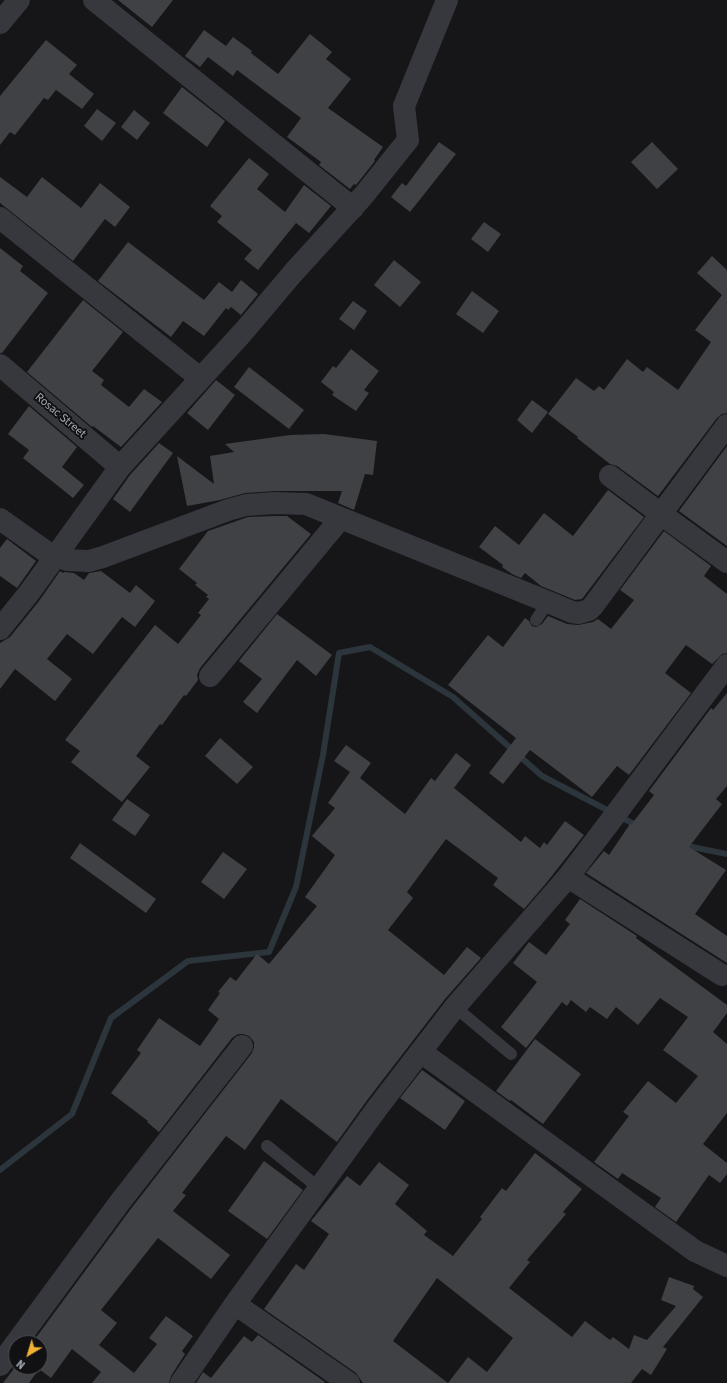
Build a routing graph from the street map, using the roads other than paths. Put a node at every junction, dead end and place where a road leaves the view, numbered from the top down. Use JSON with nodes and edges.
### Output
{"nodes":[{"id":1,"x":19,"y":0,"type":"edge"},
{"id":2,"x":94,"y":0,"type":"edge"},
{"id":3,"x":447,"y":0,"type":"edge"},
{"id":4,"x":0,"y":23,"type":"edge"},
{"id":5,"x":353,"y":208,"type":"junction"},
{"id":6,"x":0,"y":218,"type":"edge"},
{"id":7,"x":0,"y":365,"type":"edge"},
{"id":8,"x":200,"y":378,"type":"junction"},
{"id":9,"x":727,"y":425,"type":"edge"},
{"id":10,"x":120,"y":467,"type":"junction"},
{"id":11,"x":610,"y":476,"type":"dead end"},
{"id":12,"x":661,"y":514,"type":"junction"},
{"id":13,"x":341,"y":518,"type":"junction"},
{"id":14,"x":0,"y":519,"type":"edge"},
{"id":15,"x":55,"y":557,"type":"junction"},
{"id":16,"x":727,"y":562,"type":"edge"},
{"id":17,"x":548,"y":602,"type":"junction"},
{"id":18,"x":536,"y":620,"type":"dead end"},
{"id":19,"x":0,"y":629,"type":"edge"},
{"id":20,"x":727,"y":665,"type":"edge"},
{"id":21,"x":210,"y":676,"type":"dead end"},
{"id":22,"x":568,"y":877,"type":"junction"},
{"id":23,"x":722,"y":975,"type":"dead end"},
{"id":24,"x":455,"y":1007,"type":"junction"},
{"id":25,"x":242,"y":1046,"type":"dead end"},
{"id":26,"x":421,"y":1052,"type":"junction"},
{"id":27,"x":511,"y":1054,"type":"dead end"},
{"id":28,"x":267,"y":1146,"type":"dead end"},
{"id":29,"x":319,"y":1188,"type":"junction"},
{"id":30,"x":727,"y":1266,"type":"edge"},
{"id":31,"x":235,"y":1304,"type":"junction"},
{"id":32,"x":22,"y":1335,"type":"edge"},
{"id":33,"x":8,"y":1354,"type":"edge"},
{"id":34,"x":0,"y":1365,"type":"edge"},
{"id":35,"x":337,"y":1380,"type":"edge"},
{"id":36,"x":181,"y":1383,"type":"edge"}],
"edges":[{"from":1,"to":4,"type":"street"},
{"from":2,"to":5,"type":"street"},
{"from":3,"to":5,"type":"street"},
{"from":5,"to":8,"type":"street"},
{"from":6,"to":8,"type":"street"},
{"from":7,"to":10,"type":"street","name":"Rosac Street"},
{"from":8,"to":10,"type":"street"},
{"from":9,"to":12,"type":"street"},
{"from":10,"to":15,"type":"street"},
{"from":11,"to":12,"type":"street"},
{"from":12,"to":16,"type":"street"},
{"from":12,"to":17,"type":"street"},
{"from":13,"to":15,"type":"street"},
{"from":13,"to":17,"type":"street"},
{"from":13,"to":21,"type":"street"},
{"from":14,"to":15,"type":"street"},
{"from":15,"to":19,"type":"street"},
{"from":17,"to":18,"type":"lane"},
{"from":20,"to":22,"type":"street"},
{"from":22,"to":23,"type":"street"},
{"from":22,"to":24,"type":"street"},
{"from":24,"to":26,"type":"street"},
{"from":24,"to":27,"type":"lane"},
{"from":25,"to":32,"type":"street"},
{"from":26,"to":29,"type":"street"},
{"from":26,"to":30,"type":"street"},
{"from":28,"to":29,"type":"lane"},
{"from":29,"to":31,"type":"street"},
{"from":31,"to":35,"type":"street"},
{"from":31,"to":36,"type":"street"},
{"from":33,"to":34,"type":"street"}]}
